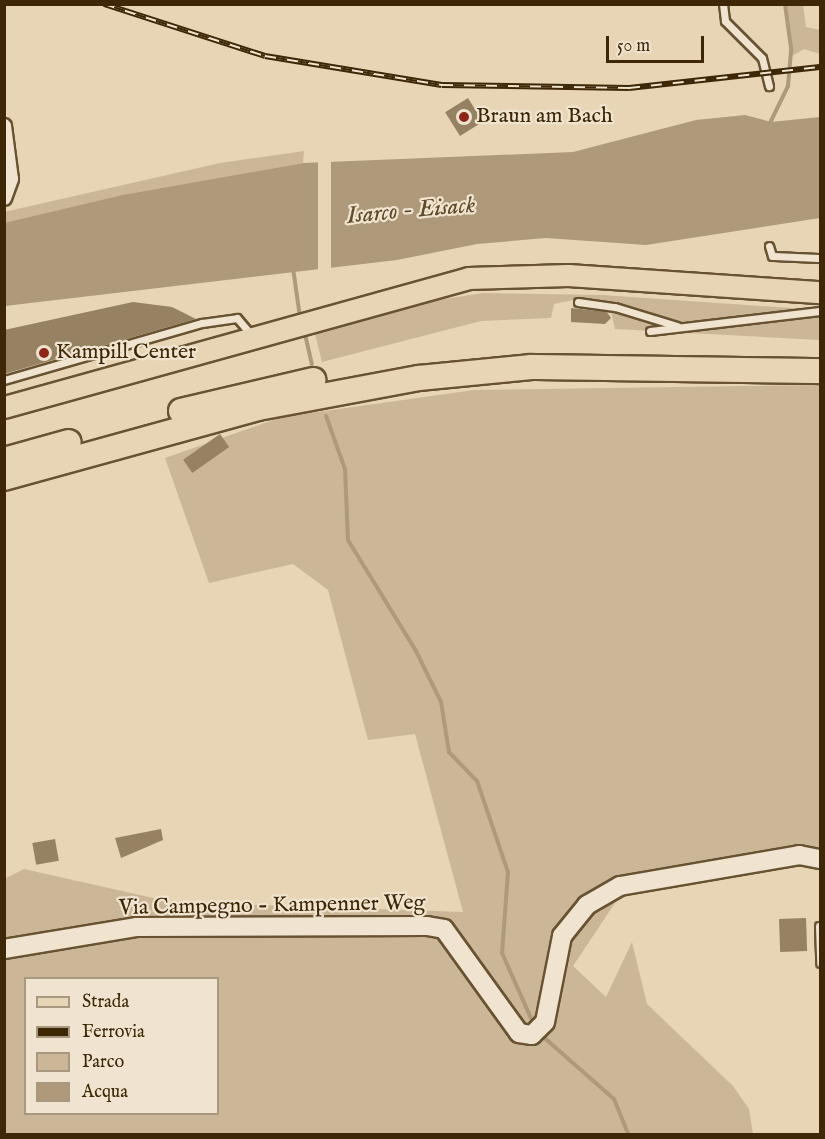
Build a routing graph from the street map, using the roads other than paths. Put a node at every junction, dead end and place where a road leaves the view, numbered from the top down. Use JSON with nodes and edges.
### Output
{"nodes":[{"id":1,"x":723,"y":4,"type":"edge"},
{"id":2,"x":769,"y":86,"type":"dead end"},
{"id":3,"x":4,"y":126,"type":"edge"},
{"id":4,"x":4,"y":198,"type":"edge"},
{"id":5,"x":769,"y":246,"type":"dead end"},
{"id":6,"x":820,"y":258,"type":"edge"},
{"id":7,"x":820,"y":292,"type":"edge"},
{"id":8,"x":578,"y":302,"type":"dead end"},
{"id":9,"x":820,"y":311,"type":"edge"},
{"id":10,"x":679,"y":327,"type":"junction"},
{"id":11,"x":650,"y":331,"type":"dead end"},
{"id":12,"x":252,"y":336,"type":"junction"},
{"id":13,"x":820,"y":356,"type":"edge"},
{"id":14,"x":820,"y":371,"type":"edge"},
{"id":15,"x":4,"y":380,"type":"edge"},
{"id":16,"x":4,"y":407,"type":"edge"},
{"id":17,"x":4,"y":460,"type":"edge"},
{"id":18,"x":4,"y":478,"type":"edge"},
{"id":19,"x":820,"y":859,"type":"edge"},
{"id":20,"x":819,"y":926,"type":"edge"},
{"id":21,"x":4,"y":949,"type":"edge"},
{"id":22,"x":820,"y":963,"type":"edge"}],
"edges":[{"from":1,"to":2,"type":"lane"},
{"from":3,"to":4,"type":"street"},
{"from":5,"to":6,"type":"lane"},
{"from":7,"to":12,"type":"main road"},
{"from":8,"to":10,"type":"lane"},
{"from":9,"to":10,"type":"lane"},
{"from":10,"to":11,"type":"lane"},
{"from":12,"to":15,"type":"lane"},
{"from":12,"to":16,"type":"main road"},
{"from":13,"to":17,"type":"highway"},
{"from":14,"to":18,"type":"highway"},
{"from":19,"to":21,"type":"street","name":"Via Campegno - Kampenner Weg"},
{"from":20,"to":22,"type":"lane"}]}
